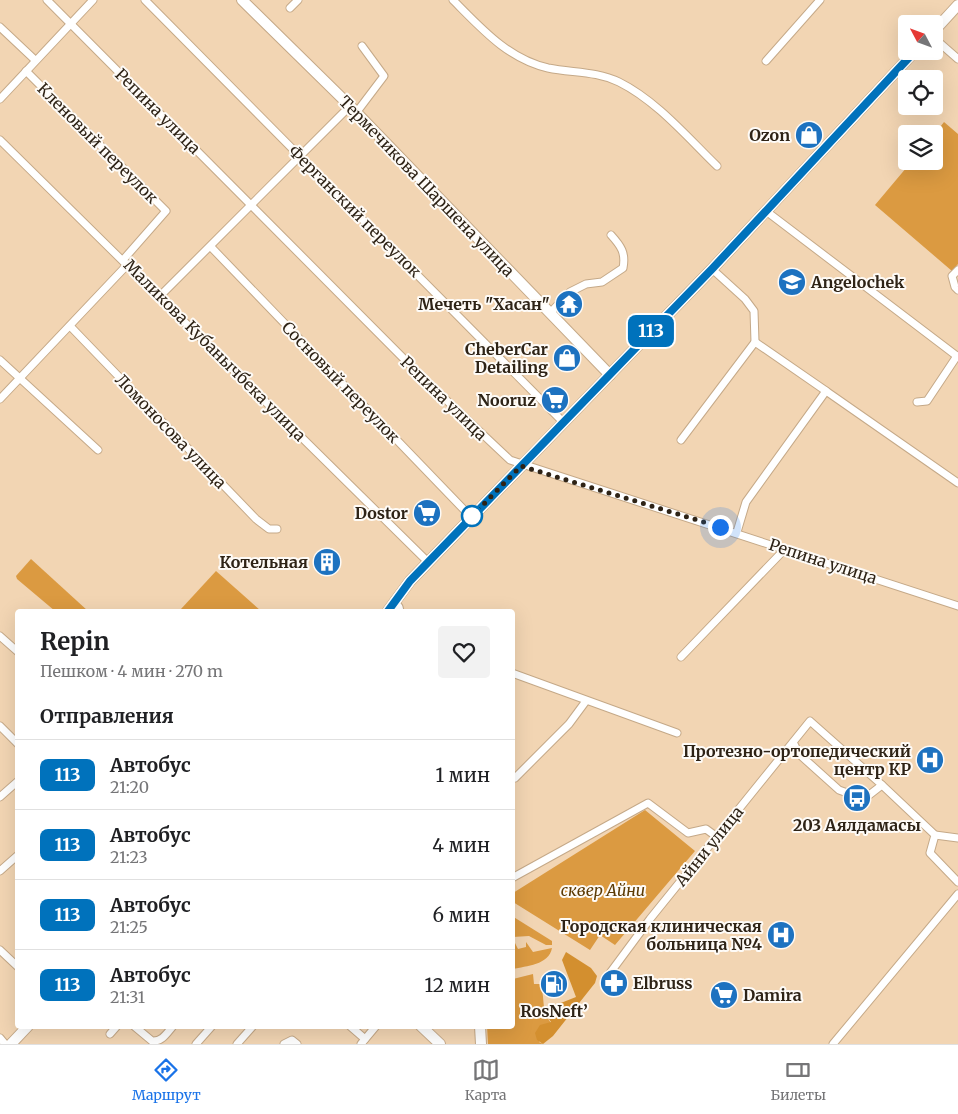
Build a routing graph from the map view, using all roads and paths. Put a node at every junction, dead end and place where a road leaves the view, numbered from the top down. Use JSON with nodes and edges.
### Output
{"nodes":[{"id":1,"x":47,"y":0,"type":"edge"},
{"id":2,"x":93,"y":0,"type":"edge"},
{"id":3,"x":145,"y":0,"type":"edge"},
{"id":4,"x":242,"y":0,"type":"edge"},
{"id":5,"x":298,"y":0,"type":"edge"},
{"id":6,"x":453,"y":0,"type":"edge"},
{"id":7,"x":820,"y":0,"type":"edge"},
{"id":8,"x":958,"y":5,"type":"edge"},
{"id":9,"x":290,"y":8,"type":"dead end"},
{"id":10,"x":943,"y":21,"type":"edge"},
{"id":11,"x":70,"y":24,"type":"junction"},
{"id":12,"x":0,"y":26,"type":"edge"},
{"id":13,"x":362,"y":46,"type":"dead end"},
{"id":14,"x":943,"y":46,"type":"edge"},
{"id":15,"x":958,"y":59,"type":"edge"},
{"id":16,"x":35,"y":60,"type":"junction"},
{"id":17,"x":907,"y":60,"type":"edge"},
{"id":18,"x":766,"y":61,"type":"dead end"},
{"id":19,"x":26,"y":71,"type":"junction"},
{"id":20,"x":0,"y":99,"type":"edge"},
{"id":21,"x":353,"y":109,"type":"junction"},
{"id":22,"x":0,"y":140,"type":"edge"},
{"id":23,"x":301,"y":156,"type":"junction"},
{"id":24,"x":718,"y":166,"type":"dead end"},
{"id":25,"x":252,"y":204,"type":"junction"},
{"id":26,"x":766,"y":211,"type":"junction"},
{"id":27,"x":611,"y":235,"type":"dead end"},
{"id":28,"x":211,"y":247,"type":"junction"},
{"id":29,"x":125,"y":262,"type":"junction"},
{"id":30,"x":712,"y":269,"type":"junction"},
{"id":31,"x":958,"y":270,"type":"edge"},
{"id":32,"x":958,"y":290,"type":"edge"},
{"id":33,"x":160,"y":296,"type":"junction"},
{"id":34,"x":550,"y":313,"type":"junction"},
{"id":35,"x":70,"y":326,"type":"junction"},
{"id":36,"x":755,"y":342,"type":"junction"},
{"id":37,"x":958,"y":356,"type":"edge"},
{"id":38,"x":0,"y":360,"type":"edge"},
{"id":39,"x":610,"y":374,"type":"junction"},
{"id":40,"x":19,"y":379,"type":"junction"},
{"id":41,"x":826,"y":391,"type":"junction"},
{"id":42,"x":0,"y":399,"type":"edge"},
{"id":43,"x":917,"y":402,"type":"dead end"},
{"id":44,"x":563,"y":422,"type":"junction"},
{"id":45,"x":681,"y":440,"type":"dead end"},
{"id":46,"x":98,"y":450,"type":"dead end"},
{"id":47,"x":521,"y":466,"type":"junction"},
{"id":48,"x":958,"y":483,"type":"edge"},
{"id":49,"x":471,"y":517,"type":"junction"},
{"id":50,"x":277,"y":529,"type":"dead end"},
{"id":51,"x":736,"y":532,"type":"junction"},
{"id":52,"x":785,"y":549,"type":"junction"},
{"id":53,"x":428,"y":562,"type":"junction"},
{"id":54,"x":394,"y":602,"type":"junction"},
{"id":55,"x":958,"y":606,"type":"edge"},
{"id":56,"x":389,"y":609,"type":"edge"},
{"id":57,"x":400,"y":609,"type":"edge"},
{"id":58,"x":0,"y":636,"type":"edge"},
{"id":59,"x":15,"y":649,"type":"edge"},
{"id":60,"x":681,"y":657,"type":"dead end"},
{"id":61,"x":515,"y":674,"type":"edge"},
{"id":62,"x":586,"y":701,"type":"junction"},
{"id":63,"x":0,"y":726,"type":"edge"},
{"id":64,"x":677,"y":733,"type":"dead end"},
{"id":65,"x":15,"y":741,"type":"edge"},
{"id":66,"x":793,"y":742,"type":"junction"},
{"id":67,"x":515,"y":778,"type":"dead end"},
{"id":68,"x":15,"y":784,"type":"edge"},
{"id":69,"x":882,"y":785,"type":"junction"},
{"id":70,"x":0,"y":797,"type":"edge"},
{"id":71,"x":935,"y":835,"type":"junction"},
{"id":72,"x":717,"y":837,"type":"junction"},
{"id":73,"x":958,"y":838,"type":"edge"},
{"id":74,"x":15,"y":858,"type":"edge"},
{"id":75,"x":0,"y":871,"type":"edge"},
{"id":76,"x":515,"y":876,"type":"edge"},
{"id":77,"x":958,"y":882,"type":"edge"},
{"id":78,"x":958,"y":894,"type":"edge"},
{"id":79,"x":0,"y":950,"type":"edge"},
{"id":80,"x":15,"y":964,"type":"edge"},
{"id":81,"x":610,"y":973,"type":"dead end"},
{"id":82,"x":25,"y":1029,"type":"edge"},
{"id":83,"x":114,"y":1029,"type":"edge"},
{"id":84,"x":138,"y":1029,"type":"edge"},
{"id":85,"x":171,"y":1029,"type":"edge"},
{"id":86,"x":209,"y":1029,"type":"edge"},
{"id":87,"x":250,"y":1029,"type":"edge"},
{"id":88,"x":352,"y":1029,"type":"edge"},
{"id":89,"x":374,"y":1029,"type":"edge"},
{"id":90,"x":425,"y":1029,"type":"edge"},
{"id":91,"x":480,"y":1029,"type":"edge"},
{"id":92,"x":110,"y":1034,"type":"dead end"},
{"id":93,"x":0,"y":1038,"type":"edge"},
{"id":94,"x":363,"y":1042,"type":"edge"},
{"id":95,"x":5,"y":1044,"type":"edge"},
{"id":96,"x":11,"y":1044,"type":"edge"},
{"id":97,"x":196,"y":1044,"type":"edge"},
{"id":98,"x":237,"y":1044,"type":"edge"},
{"id":99,"x":284,"y":1044,"type":"edge"},
{"id":100,"x":297,"y":1044,"type":"edge"},
{"id":101,"x":440,"y":1044,"type":"edge"},
{"id":102,"x":481,"y":1044,"type":"edge"},
{"id":103,"x":833,"y":1044,"type":"edge"}],
"edges":[{"from":1,"to":11,"type":"street","name":"Репина улица"},
{"from":2,"to":11,"type":"street"},
{"from":3,"to":23,"type":"street","name":"Ферганский переулок"},
{"from":4,"to":21,"type":"main road","name":"Термечикова Шаршена улица"},
{"from":5,"to":9,"type":"street"},
{"from":6,"to":24,"type":"street"},
{"from":7,"to":18,"type":"street"},
{"from":8,"to":10,"type":"main road"},
{"from":11,"to":16,"type":"street"},
{"from":11,"to":25,"type":"street","name":"Репина улица"},
{"from":12,"to":16,"type":"street"},
{"from":13,"to":21,"type":"street"},
{"from":14,"to":15,"type":"street"},
{"from":16,"to":19,"type":"street"},
{"from":17,"to":26,"type":"main road"},
{"from":19,"to":20,"type":"street"},
{"from":19,"to":29,"type":"street","name":"Кленовый переулок"},
{"from":21,"to":23,"type":"street"},
{"from":21,"to":34,"type":"main road","name":"Термечикова Шаршена улица"},
{"from":22,"to":29,"type":"street","name":"Маликова Кубанычбека улица"},
{"from":23,"to":25,"type":"street"},
{"from":23,"to":44,"type":"street","name":"Ферганский переулок"},
{"from":25,"to":28,"type":"street"},
{"from":25,"to":47,"type":"street","name":"Репина улица"},
{"from":26,"to":30,"type":"main road"},
{"from":26,"to":37,"type":"street"},
{"from":27,"to":34,"type":"street"},
{"from":28,"to":33,"type":"street"},
{"from":28,"to":49,"type":"street","name":"Сосновый переулок"},
{"from":29,"to":33,"type":"street","name":"Маликова Кубанычбека улица"},
{"from":29,"to":35,"type":"street"},
{"from":30,"to":36,"type":"street"},
{"from":30,"to":39,"type":"main road"},
{"from":31,"to":32,"type":"street"},
{"from":33,"to":53,"type":"street","name":"Маликова Кубанычбека улица"},
{"from":34,"to":39,"type":"main road","name":"Термечикова Шаршена улица"},
{"from":35,"to":40,"type":"street"},
{"from":35,"to":50,"type":"street","name":"Ломоносова улица"},
{"from":36,"to":41,"type":"street"},
{"from":36,"to":45,"type":"street"},
{"from":37,"to":43,"type":"street"},
{"from":38,"to":40,"type":"street"},
{"from":39,"to":44,"type":"main road"},
{"from":40,"to":42,"type":"street"},
{"from":40,"to":46,"type":"street"},
{"from":41,"to":48,"type":"street"},
{"from":41,"to":51,"type":"street"},
{"from":44,"to":47,"type":"main road"},
{"from":47,"to":49,"type":"main road"},
{"from":47,"to":51,"type":"street","name":"Репина улица"},
{"from":49,"to":53,"type":"main road"},
{"from":51,"to":52,"type":"street","name":"Репина улица"},
{"from":52,"to":55,"type":"street","name":"Репина улица"},
{"from":52,"to":60,"type":"street"},
{"from":53,"to":54,"type":"main road"},
{"from":54,"to":56,"type":"main road"},
{"from":54,"to":57,"type":"street"},
{"from":58,"to":59,"type":"street"},
{"from":61,"to":62,"type":"street"},
{"from":62,"to":64,"type":"street"},
{"from":62,"to":67,"type":"street"},
{"from":63,"to":65,"type":"street"},
{"from":66,"to":69,"type":"street"},
{"from":66,"to":69,"type":"street","name":"Айни улица"},
{"from":66,"to":72,"type":"street","name":"Айни улица"},
{"from":68,"to":70,"type":"street"},
{"from":69,"to":71,"type":"street"},
{"from":71,"to":73,"type":"street"},
{"from":71,"to":77,"type":"street"},
{"from":72,"to":76,"type":"street"},
{"from":72,"to":81,"type":"street","name":"Айни улица"},
{"from":74,"to":75,"type":"street"},
{"from":78,"to":103,"type":"street"},
{"from":79,"to":80,"type":"street"},
{"from":82,"to":96,"type":"main road"},
{"from":83,"to":92,"type":"street"},
{"from":84,"to":85,"type":"street"},
{"from":86,"to":97,"type":"street"},
{"from":87,"to":98,"type":"street"},
{"from":88,"to":94,"type":"street"},
{"from":89,"to":94,"type":"street"},
{"from":90,"to":101,"type":"main road"},
{"from":91,"to":102,"type":"main road"},
{"from":93,"to":95,"type":"street"},
{"from":99,"to":100,"type":"street"}]}
